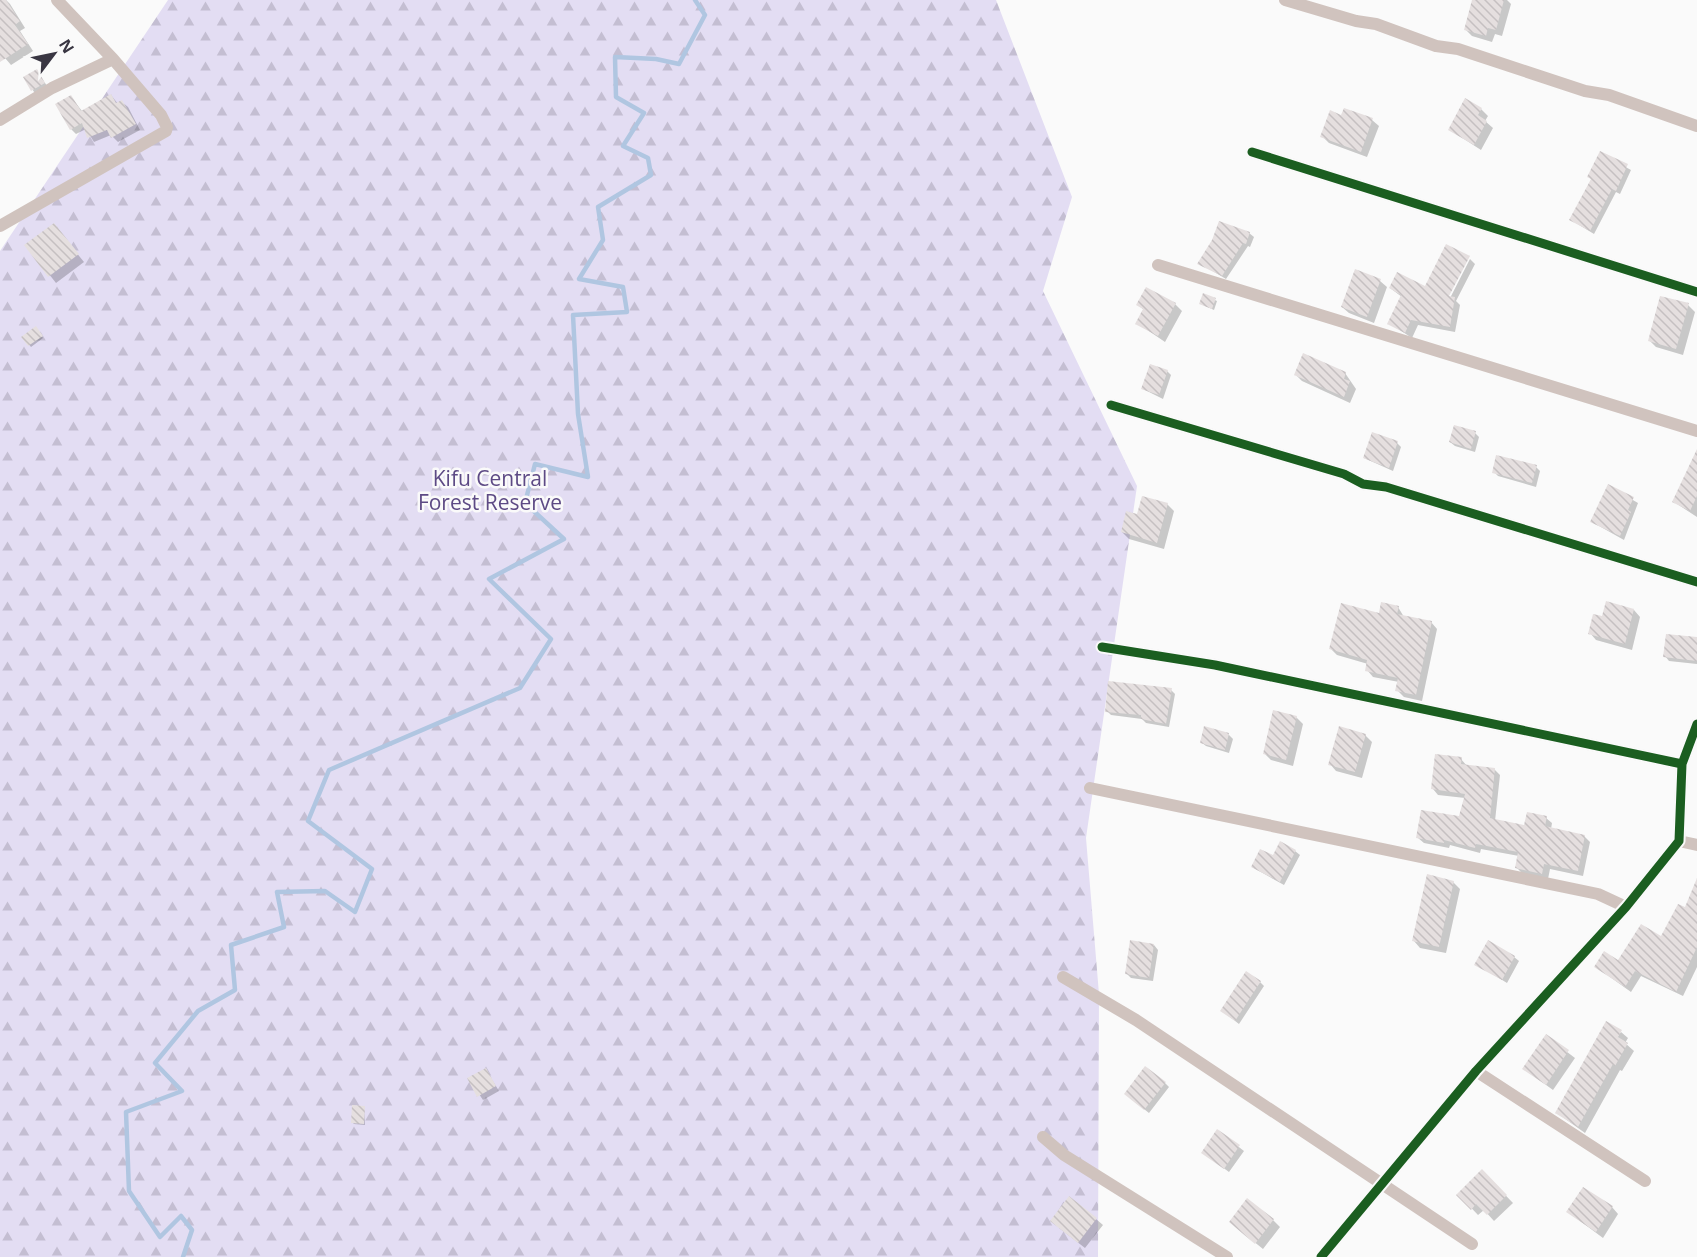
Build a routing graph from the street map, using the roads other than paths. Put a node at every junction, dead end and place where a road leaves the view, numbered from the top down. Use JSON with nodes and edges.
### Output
{"nodes":[{"id":1,"x":57,"y":0,"type":"edge"},
{"id":2,"x":1284,"y":0,"type":"edge"},
{"id":3,"x":113,"y":59,"type":"junction"},
{"id":4,"x":0,"y":120,"type":"edge"},
{"id":5,"x":1697,"y":126,"type":"edge"},
{"id":6,"x":1252,"y":152,"type":"dead end"},
{"id":7,"x":0,"y":226,"type":"edge"},
{"id":8,"x":1158,"y":265,"type":"dead end"},
{"id":9,"x":1697,"y":292,"type":"edge"},
{"id":10,"x":1111,"y":405,"type":"dead end"},
{"id":11,"x":1697,"y":431,"type":"edge"},
{"id":12,"x":1697,"y":582,"type":"edge"},
{"id":13,"x":1102,"y":647,"type":"dead end"},
{"id":14,"x":1697,"y":724,"type":"edge"},
{"id":15,"x":1682,"y":764,"type":"junction"},
{"id":16,"x":1090,"y":788,"type":"dead end"},
{"id":17,"x":1679,"y":842,"type":"junction"},
{"id":18,"x":1697,"y":845,"type":"edge"},
{"id":19,"x":1626,"y":907,"type":"junction"},
{"id":20,"x":1063,"y":977,"type":"dead end"},
{"id":21,"x":1476,"y":1071,"type":"junction"},
{"id":22,"x":1043,"y":1137,"type":"dead end"},
{"id":23,"x":1645,"y":1181,"type":"dead end"},
{"id":24,"x":1383,"y":1184,"type":"junction"},
{"id":25,"x":1472,"y":1244,"type":"dead end"},
{"id":26,"x":1227,"y":1257,"type":"edge"},
{"id":27,"x":1321,"y":1257,"type":"edge"}],
"edges":[{"from":1,"to":3,"type":"street"},
{"from":2,"to":5,"type":"street"},
{"from":3,"to":4,"type":"street"},
{"from":3,"to":7,"type":"street"},
{"from":6,"to":9,"type":"street"},
{"from":8,"to":11,"type":"street"},
{"from":10,"to":12,"type":"street"},
{"from":13,"to":15,"type":"street"},
{"from":14,"to":15,"type":"street"},
{"from":15,"to":17,"type":"street"},
{"from":16,"to":19,"type":"street"},
{"from":17,"to":18,"type":"street"},
{"from":17,"to":19,"type":"street"},
{"from":19,"to":21,"type":"street"},
{"from":20,"to":24,"type":"street"},
{"from":21,"to":23,"type":"street"},
{"from":21,"to":24,"type":"street"},
{"from":22,"to":26,"type":"street"},
{"from":24,"to":25,"type":"street"},
{"from":24,"to":27,"type":"street"}]}
